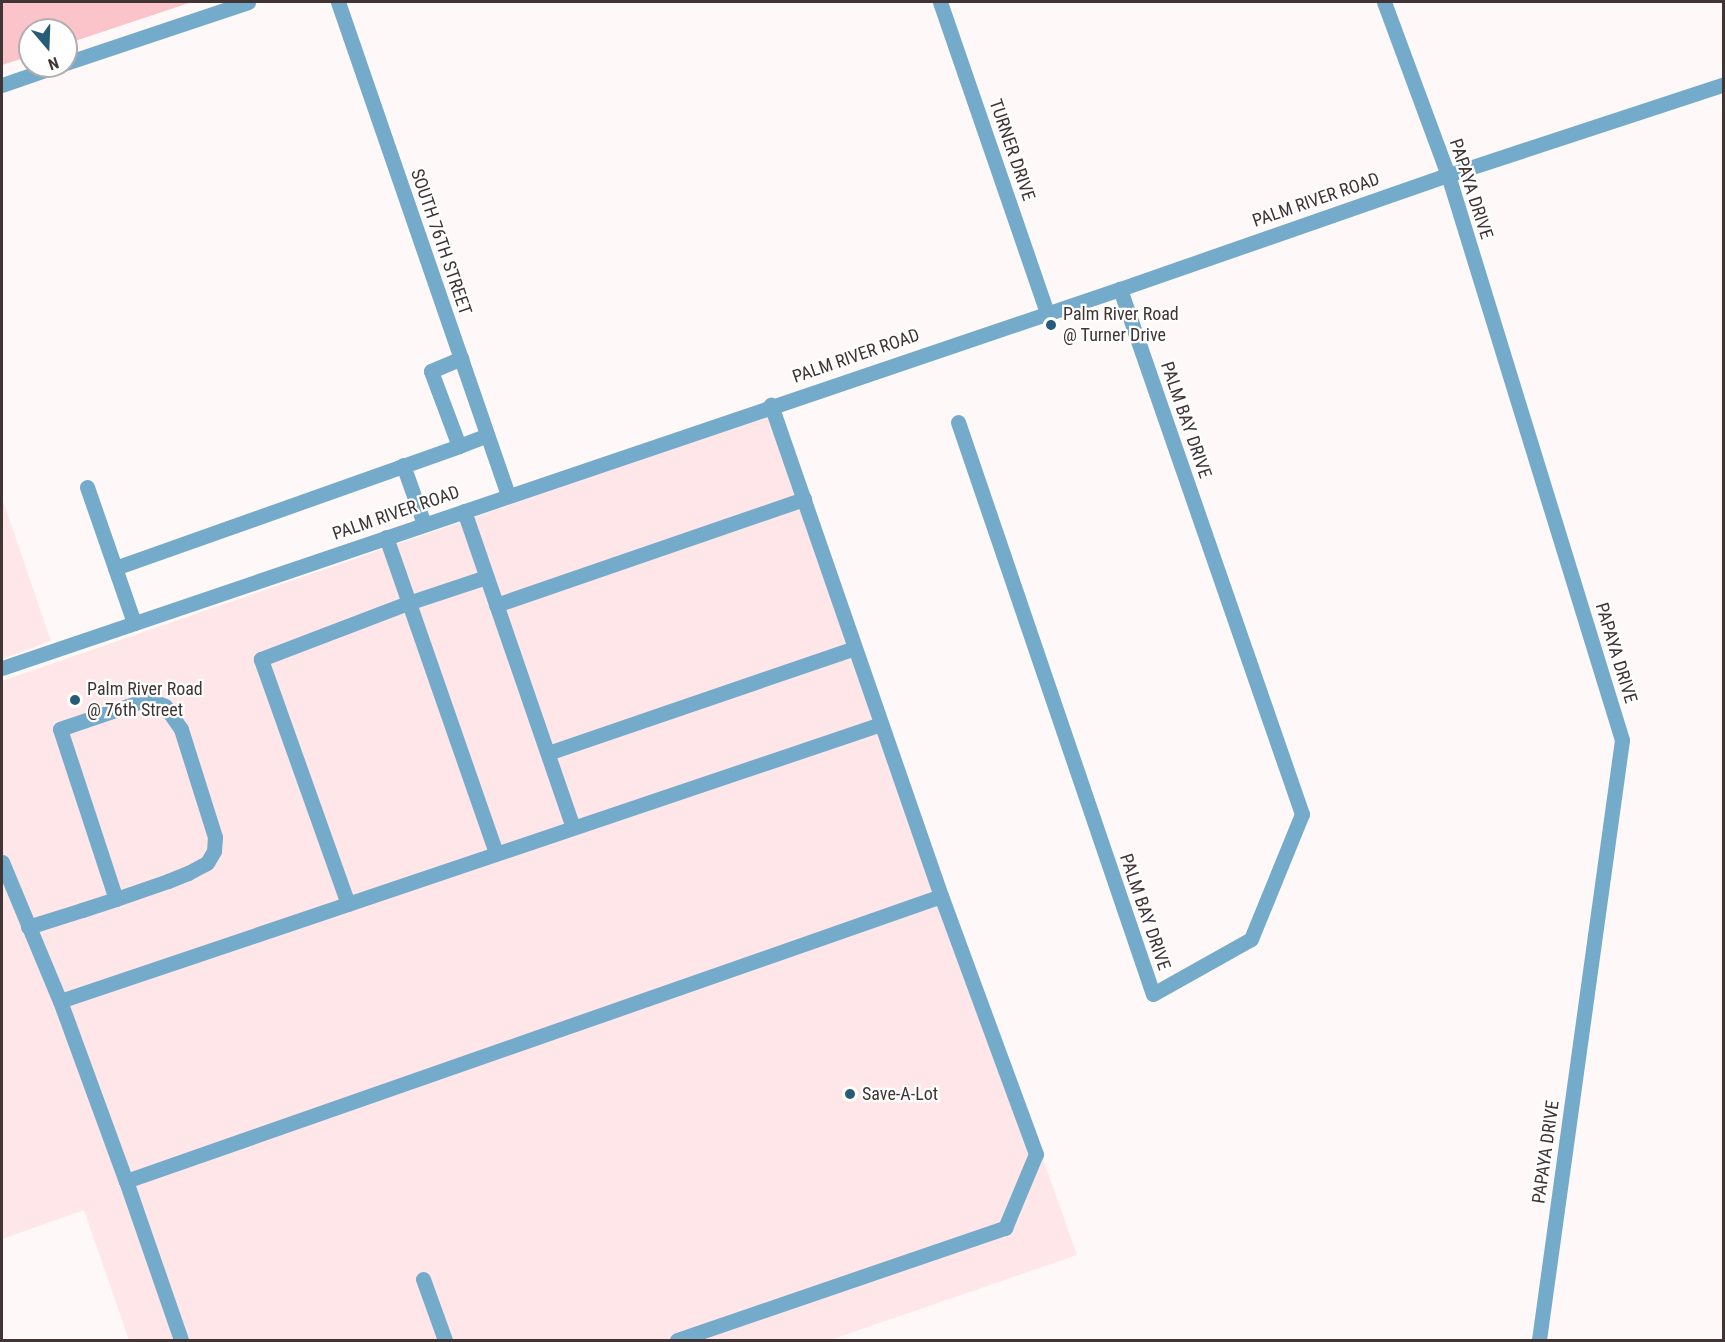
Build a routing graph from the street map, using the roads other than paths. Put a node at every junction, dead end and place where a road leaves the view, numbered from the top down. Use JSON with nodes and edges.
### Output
{"nodes":[{"id":1,"x":249,"y":2,"type":"edge"},
{"id":2,"x":338,"y":2,"type":"edge"},
{"id":3,"x":940,"y":2,"type":"edge"},
{"id":4,"x":1384,"y":2,"type":"edge"},
{"id":5,"x":78,"y":59,"type":"edge"},
{"id":6,"x":22,"y":78,"type":"edge"},
{"id":7,"x":1724,"y":84,"type":"edge"},
{"id":8,"x":2,"y":85,"type":"edge"},
{"id":9,"x":1448,"y":175,"type":"junction"},
{"id":10,"x":1120,"y":289,"type":"junction"},
{"id":11,"x":1047,"y":312,"type":"junction"},
{"id":12,"x":461,"y":358,"type":"junction"},
{"id":13,"x":771,"y":405,"type":"junction"},
{"id":14,"x":958,"y":422,"type":"dead end"},
{"id":15,"x":487,"y":435,"type":"junction"},
{"id":16,"x":459,"y":446,"type":"junction"},
{"id":17,"x":403,"y":465,"type":"junction"},
{"id":18,"x":87,"y":487,"type":"dead end"},
{"id":19,"x":508,"y":495,"type":"junction"},
{"id":20,"x":804,"y":499,"type":"junction"},
{"id":21,"x":464,"y":511,"type":"junction"},
{"id":22,"x":424,"y":524,"type":"junction"},
{"id":23,"x":386,"y":537,"type":"junction"},
{"id":24,"x":115,"y":568,"type":"junction"},
{"id":25,"x":486,"y":577,"type":"junction"},
{"id":26,"x":408,"y":603,"type":"junction"},
{"id":27,"x":496,"y":604,"type":"junction"},
{"id":28,"x":134,"y":622,"type":"junction"},
{"id":29,"x":855,"y":648,"type":"junction"},
{"id":30,"x":2,"y":668,"type":"edge"},
{"id":31,"x":881,"y":724,"type":"junction"},
{"id":32,"x":548,"y":753,"type":"junction"},
{"id":33,"x":573,"y":827,"type":"junction"},
{"id":34,"x":496,"y":853,"type":"junction"},
{"id":35,"x":2,"y":862,"type":"edge"},
{"id":36,"x":7,"y":895,"type":"edge"},
{"id":37,"x":941,"y":896,"type":"junction"},
{"id":38,"x":116,"y":899,"type":"junction"},
{"id":39,"x":348,"y":904,"type":"junction"},
{"id":40,"x":28,"y":927,"type":"junction"},
{"id":41,"x":60,"y":1001,"type":"junction"},
{"id":42,"x":126,"y":1181,"type":"junction"},
{"id":43,"x":423,"y":1279,"type":"dead end"},
{"id":44,"x":182,"y":1341,"type":"edge"},
{"id":45,"x":445,"y":1341,"type":"edge"},
{"id":46,"x":677,"y":1341,"type":"edge"},
{"id":47,"x":1539,"y":1341,"type":"edge"}],
"edges":[{"from":1,"to":5,"type":"street"},
{"from":2,"to":12,"type":"street","name":"SOUTH 76TH STREET"},
{"from":3,"to":11,"type":"street","name":"TURNER DRIVE"},
{"from":4,"to":9,"type":"street","name":"PAPAYA DRIVE"},
{"from":6,"to":8,"type":"street"},
{"from":7,"to":9,"type":"street","name":"PALM RIVER ROAD"},
{"from":9,"to":10,"type":"street","name":"PALM RIVER ROAD"},
{"from":9,"to":47,"type":"street","name":"PAPAYA DRIVE"},
{"from":10,"to":11,"type":"street","name":"PALM RIVER ROAD"},
{"from":10,"to":14,"type":"street","name":"PALM BAY DRIVE"},
{"from":11,"to":13,"type":"street","name":"PALM RIVER ROAD"},
{"from":12,"to":15,"type":"street","name":"SOUTH 76TH STREET"},
{"from":12,"to":16,"type":"street"},
{"from":13,"to":19,"type":"street","name":"PALM RIVER ROAD"},
{"from":13,"to":20,"type":"street"},
{"from":15,"to":16,"type":"street"},
{"from":15,"to":19,"type":"street","name":"SOUTH 76TH STREET"},
{"from":16,"to":17,"type":"street"},
{"from":17,"to":22,"type":"street"},
{"from":17,"to":24,"type":"street"},
{"from":18,"to":24,"type":"street"},
{"from":19,"to":21,"type":"street","name":"PALM RIVER ROAD"},
{"from":20,"to":27,"type":"street"},
{"from":20,"to":29,"type":"street"},
{"from":21,"to":22,"type":"street","name":"PALM RIVER ROAD"},
{"from":21,"to":25,"type":"street"},
{"from":22,"to":23,"type":"street","name":"PALM RIVER ROAD"},
{"from":23,"to":26,"type":"street"},
{"from":23,"to":28,"type":"street","name":"PALM RIVER ROAD"},
{"from":24,"to":28,"type":"street"},
{"from":25,"to":26,"type":"street"},
{"from":25,"to":27,"type":"street"},
{"from":26,"to":34,"type":"street"},
{"from":26,"to":39,"type":"street"},
{"from":27,"to":32,"type":"street"},
{"from":28,"to":30,"type":"street","name":"PALM RIVER ROAD"},
{"from":29,"to":31,"type":"street"},
{"from":29,"to":32,"type":"street"},
{"from":31,"to":33,"type":"street"},
{"from":31,"to":37,"type":"street"},
{"from":32,"to":33,"type":"street"},
{"from":33,"to":34,"type":"street"},
{"from":34,"to":39,"type":"street"},
{"from":35,"to":36,"type":"street"},
{"from":36,"to":40,"type":"street"},
{"from":37,"to":42,"type":"street"},
{"from":37,"to":46,"type":"street"},
{"from":38,"to":38,"type":"street"},
{"from":38,"to":40,"type":"street"},
{"from":39,"to":41,"type":"street"},
{"from":40,"to":41,"type":"street"},
{"from":41,"to":42,"type":"street"},
{"from":42,"to":44,"type":"street"},
{"from":43,"to":45,"type":"street"}]}
